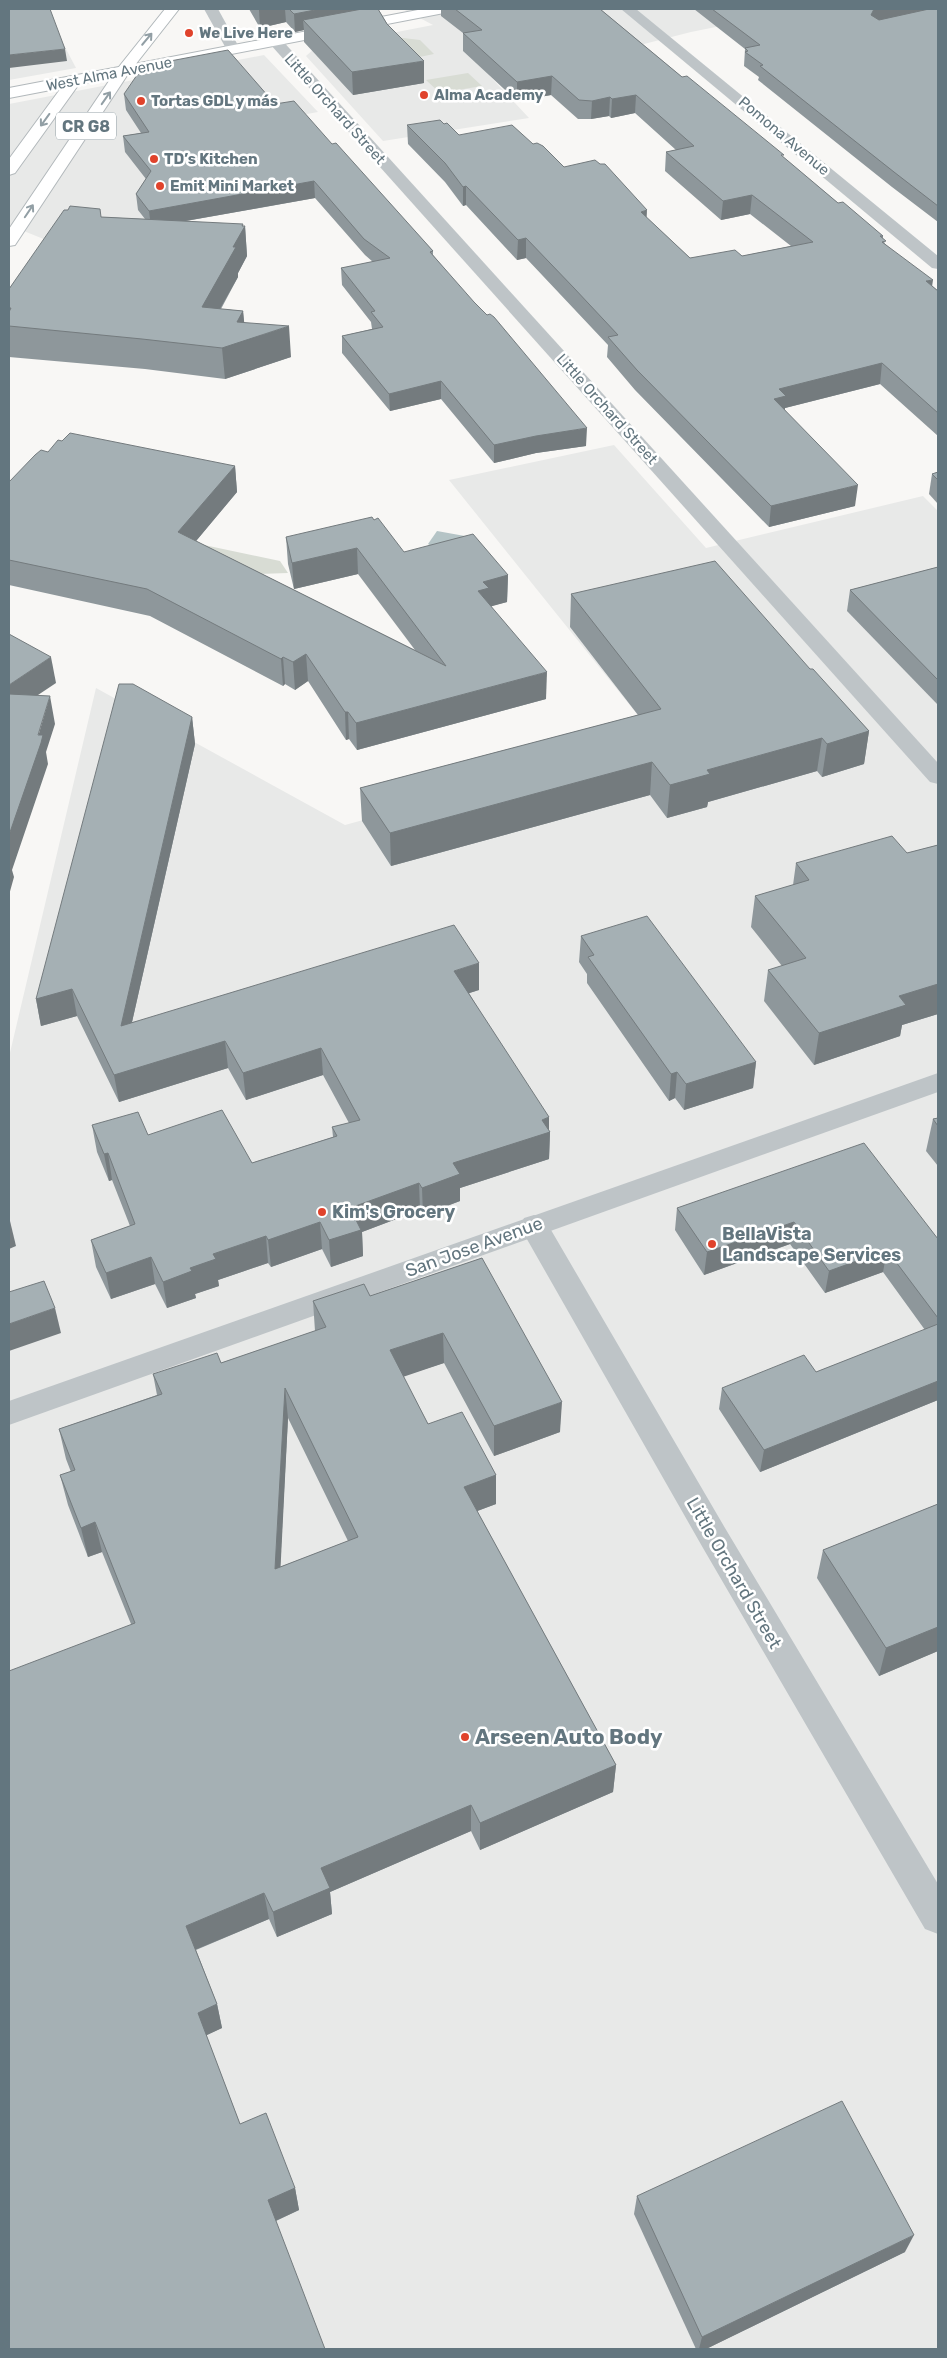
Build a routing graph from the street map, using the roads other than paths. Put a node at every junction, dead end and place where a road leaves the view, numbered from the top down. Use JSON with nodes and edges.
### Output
{"nodes":[{"id":1,"x":172,"y":9,"type":"edge"},
{"id":2,"x":210,"y":9,"type":"edge"},
{"id":3,"x":444,"y":9,"type":"edge"},
{"id":4,"x":628,"y":9,"type":"edge"},
{"id":5,"x":275,"y":41,"type":"junction"},
{"id":6,"x":233,"y":49,"type":"junction"},
{"id":7,"x":123,"y":70,"type":"junction"},
{"id":8,"x":74,"y":80,"type":"junction"},
{"id":9,"x":9,"y":93,"type":"edge"},
{"id":10,"x":9,"y":170,"type":"edge"},
{"id":11,"x":9,"y":241,"type":"edge"},
{"id":12,"x":938,"y":264,"type":"edge"},
{"id":13,"x":938,"y":777,"type":"edge"},
{"id":14,"x":938,"y":1082,"type":"edge"},
{"id":15,"x":534,"y":1226,"type":"junction"},
{"id":16,"x":9,"y":1413,"type":"edge"},
{"id":17,"x":938,"y":1917,"type":"edge"}],
"edges":[{"from":7,"to":1,"type":"main road","one_way":true},
{"from":2,"to":6,"type":"street"},
{"from":3,"to":5,"type":"main road","name":"West Alma Avenue"},
{"from":4,"to":12,"type":"street","name":"Pomona Avenue"},
{"from":5,"to":6,"type":"main road","name":"West Alma Avenue"},
{"from":5,"to":13,"type":"street","name":"Little Orchard Street"},
{"from":6,"to":7,"type":"main road","name":"West Alma Avenue"},
{"from":7,"to":8,"type":"main road","name":"West Alma Avenue"},
{"from":11,"to":7,"type":"main road","number":"CR G8","one_way":true},
{"from":8,"to":9,"type":"main road","name":"West Alma Avenue"},
{"from":8,"to":10,"type":"main road","number":"CR G8","one_way":true},
{"from":14,"to":15,"type":"street","name":"San Jose Avenue"},
{"from":15,"to":16,"type":"street","name":"San Jose Avenue"},
{"from":15,"to":17,"type":"street","name":"Little Orchard Street"}]}
